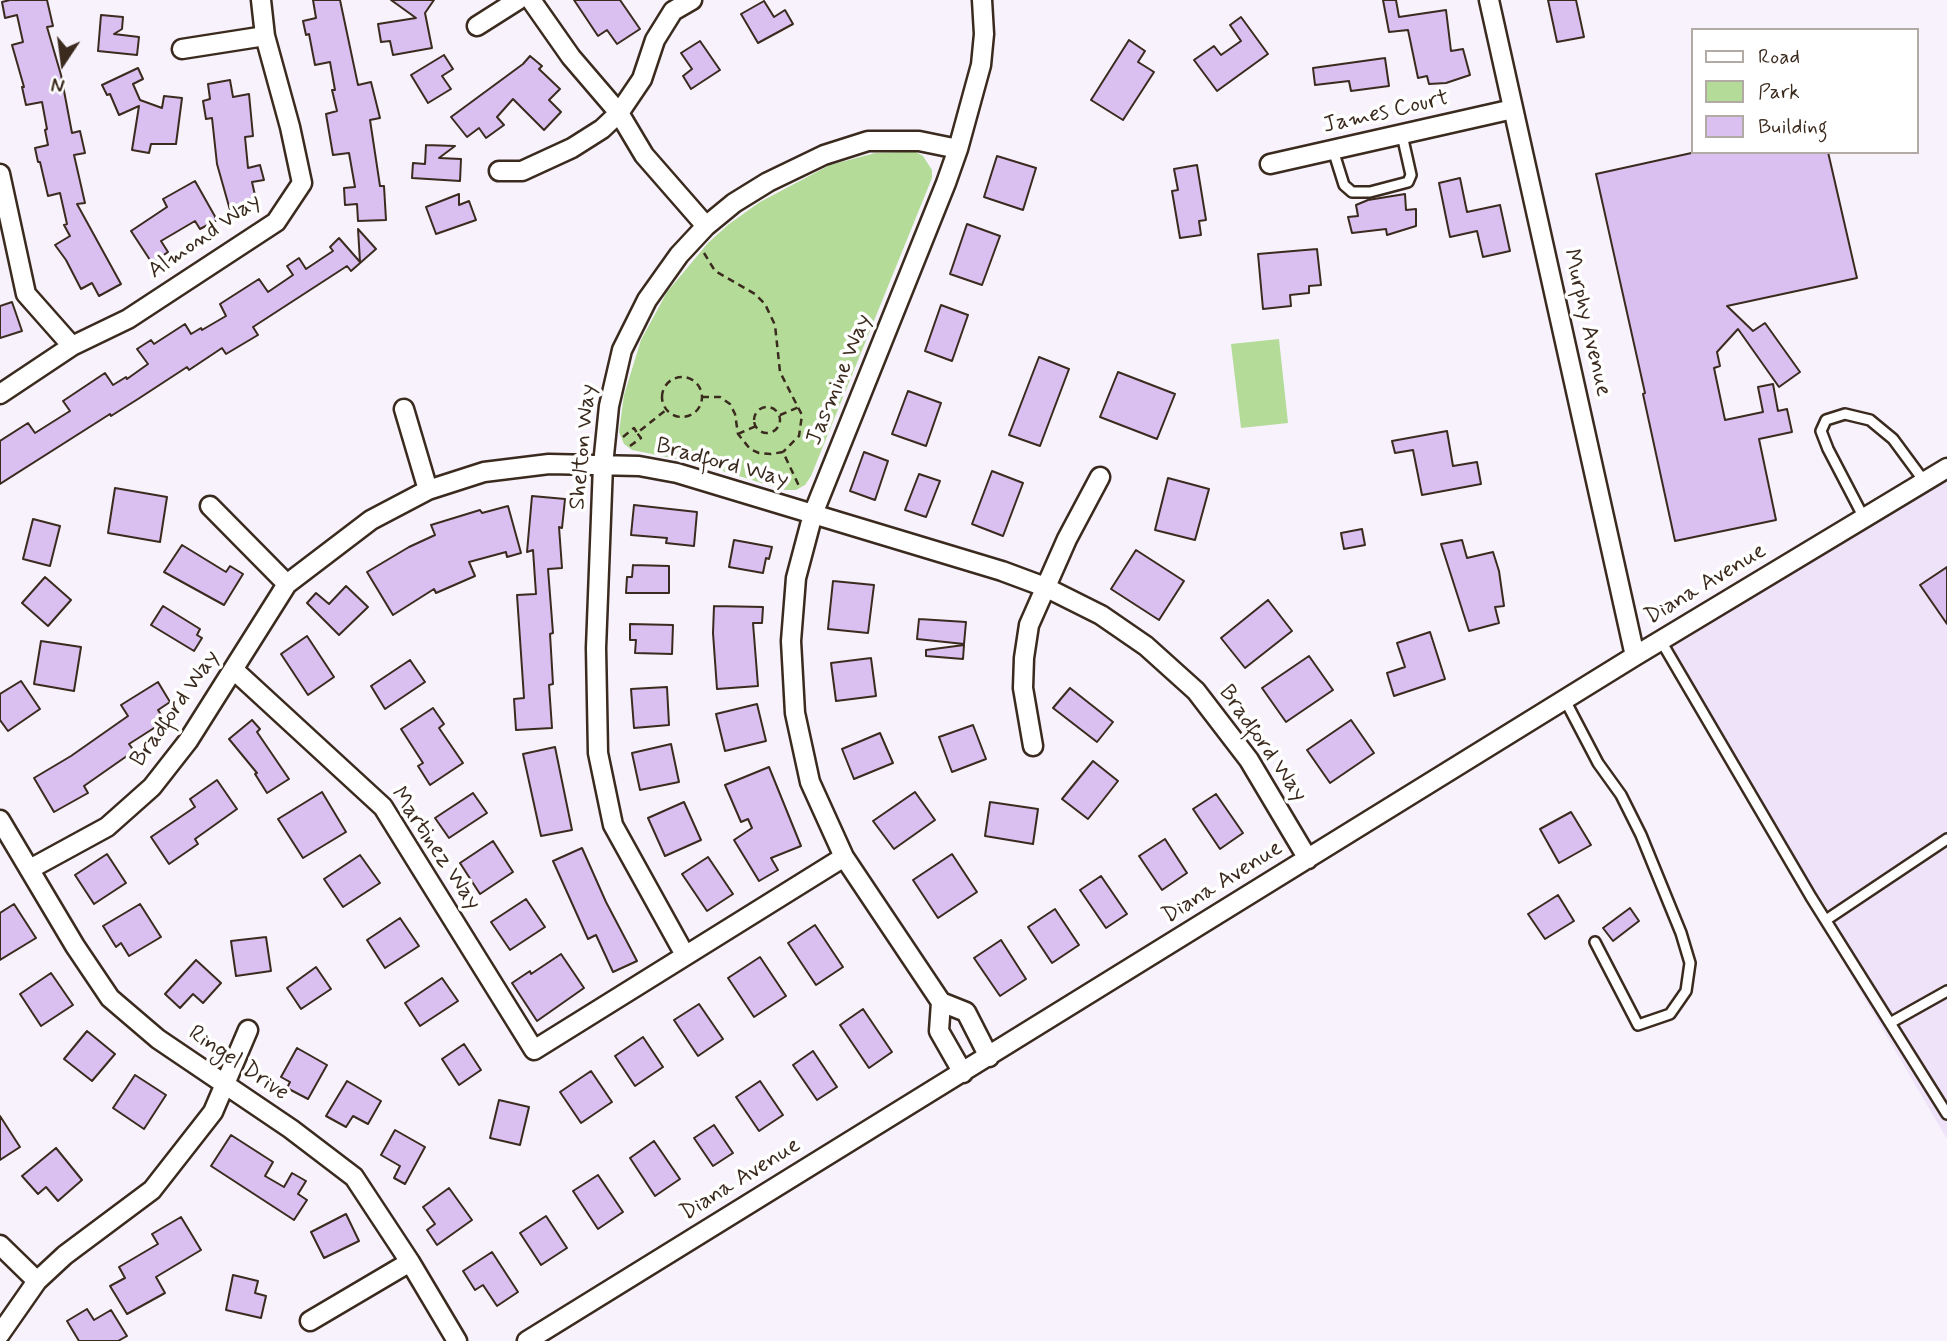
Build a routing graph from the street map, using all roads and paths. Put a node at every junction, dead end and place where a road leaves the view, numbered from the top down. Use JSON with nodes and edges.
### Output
{"nodes":[{"id":1,"x":261,"y":0,"type":"edge"},
{"id":2,"x":518,"y":0,"type":"edge"},
{"id":3,"x":531,"y":0,"type":"edge"},
{"id":4,"x":692,"y":0,"type":"edge"},
{"id":5,"x":982,"y":0,"type":"edge"},
{"id":6,"x":1489,"y":0,"type":"edge"},
{"id":7,"x":477,"y":26,"type":"dead end"},
{"id":8,"x":265,"y":36,"type":"junction"},
{"id":9,"x":182,"y":49,"type":"dead end"},
{"id":10,"x":1513,"y":109,"type":"junction"},
{"id":11,"x":620,"y":113,"type":"junction"},
{"id":12,"x":1402,"y":135,"type":"junction"},
{"id":13,"x":958,"y":149,"type":"junction"},
{"id":14,"x":1333,"y":150,"type":"junction"},
{"id":15,"x":1270,"y":164,"type":"dead end"},
{"id":16,"x":499,"y":171,"type":"dead end"},
{"id":17,"x":0,"y":174,"type":"edge"},
{"id":18,"x":706,"y":226,"type":"junction"},
{"id":19,"x":702,"y":249,"type":"dead end"},
{"id":20,"x":72,"y":346,"type":"junction"},
{"id":21,"x":0,"y":394,"type":"edge"},
{"id":22,"x":702,"y":397,"type":"junction"},
{"id":23,"x":799,"y":407,"type":"junction"},
{"id":24,"x":404,"y":410,"type":"dead end"},
{"id":25,"x":666,"y":410,"type":"junction"},
{"id":26,"x":779,"y":415,"type":"junction"},
{"id":27,"x":756,"y":426,"type":"junction"},
{"id":28,"x":637,"y":433,"type":"junction"},
{"id":29,"x":738,"y":434,"type":"junction"},
{"id":30,"x":623,"y":437,"type":"dead end"},
{"id":31,"x":630,"y":446,"type":"dead end"},
{"id":32,"x":783,"y":452,"type":"junction"},
{"id":33,"x":603,"y":465,"type":"junction"},
{"id":34,"x":1947,"y":468,"type":"edge"},
{"id":35,"x":1100,"y":477,"type":"dead end"},
{"id":36,"x":1924,"y":481,"type":"junction"},
{"id":37,"x":799,"y":486,"type":"dead end"},
{"id":38,"x":428,"y":491,"type":"junction"},
{"id":39,"x":210,"y":506,"type":"dead end"},
{"id":40,"x":813,"y":514,"type":"junction"},
{"id":41,"x":1864,"y":518,"type":"junction"},
{"id":42,"x":287,"y":584,"type":"junction"},
{"id":43,"x":1045,"y":587,"type":"junction"},
{"id":44,"x":1661,"y":641,"type":"junction"},
{"id":45,"x":1635,"y":656,"type":"junction"},
{"id":46,"x":234,"y":670,"type":"junction"},
{"id":47,"x":1565,"y":700,"type":"junction"},
{"id":48,"x":1033,"y":746,"type":"dead end"},
{"id":49,"x":0,"y":820,"type":"edge"},
{"id":50,"x":1947,"y":838,"type":"edge"},
{"id":51,"x":844,"y":857,"type":"junction"},
{"id":52,"x":1308,"y":859,"type":"junction"},
{"id":53,"x":30,"y":869,"type":"junction"},
{"id":54,"x":1826,"y":920,"type":"junction"},
{"id":55,"x":1595,"y":942,"type":"dead end"},
{"id":56,"x":685,"y":955,"type":"junction"},
{"id":57,"x":1947,"y":991,"type":"edge"},
{"id":58,"x":940,"y":1002,"type":"junction"},
{"id":59,"x":1890,"y":1023,"type":"junction"},
{"id":60,"x":247,"y":1030,"type":"dead end"},
{"id":61,"x":989,"y":1057,"type":"junction"},
{"id":62,"x":964,"y":1073,"type":"junction"},
{"id":63,"x":225,"y":1085,"type":"junction"},
{"id":64,"x":1947,"y":1114,"type":"edge"},
{"id":65,"x":0,"y":1245,"type":"edge"},
{"id":66,"x":410,"y":1262,"type":"junction"},
{"id":67,"x":37,"y":1281,"type":"junction"},
{"id":68,"x":310,"y":1321,"type":"dead end"},
{"id":69,"x":0,"y":1334,"type":"edge"},
{"id":70,"x":457,"y":1341,"type":"edge"},
{"id":71,"x":527,"y":1341,"type":"edge"}],
"edges":[{"from":1,"to":8,"type":"street","name":"Almond Way"},
{"from":2,"to":7,"type":"street"},
{"from":3,"to":11,"type":"street"},
{"from":4,"to":11,"type":"street"},
{"from":5,"to":13,"type":"street","name":"Jasmine Way"},
{"from":6,"to":10,"type":"street","name":"Murphy Avenue"},
{"from":8,"to":9,"type":"street"},
{"from":8,"to":20,"type":"street","name":"Almond Way"},
{"from":10,"to":12,"type":"street","name":"James Court"},
{"from":10,"to":45,"type":"street","name":"Murphy Avenue"},
{"from":11,"to":16,"type":"street"},
{"from":11,"to":18,"type":"street"},
{"from":12,"to":14,"type":"street","name":"James Court"},
{"from":12,"to":14,"type":"lane"},
{"from":13,"to":18,"type":"street","name":"Shelton Way"},
{"from":13,"to":40,"type":"street","name":"Jasmine Way"},
{"from":14,"to":15,"type":"street","name":"James Court"},
{"from":17,"to":20,"type":"street"},
{"from":18,"to":33,"type":"street","name":"Shelton Way"},
{"from":19,"to":23,"type":"path"},
{"from":20,"to":21,"type":"street","name":"Almond Way"},
{"from":22,"to":25,"type":"path"},
{"from":22,"to":25,"type":"path"},
{"from":22,"to":29,"type":"path"},
{"from":23,"to":26,"type":"path"},
{"from":23,"to":32,"type":"path"},
{"from":24,"to":38,"type":"street"},
{"from":25,"to":28,"type":"path"},
{"from":26,"to":27,"type":"path"},
{"from":26,"to":27,"type":"path"},
{"from":27,"to":29,"type":"path"},
{"from":28,"to":30,"type":"path"},
{"from":28,"to":31,"type":"path"},
{"from":29,"to":32,"type":"path"},
{"from":32,"to":37,"type":"path"},
{"from":33,"to":38,"type":"street","name":"Bradford Way"},
{"from":33,"to":40,"type":"street","name":"Bradford Way"},
{"from":33,"to":56,"type":"street","name":"Shelton Way"},
{"from":34,"to":36,"type":"street","name":"Diana Avenue"},
{"from":35,"to":43,"type":"street"},
{"from":36,"to":41,"type":"street","name":"Diana Avenue"},
{"from":36,"to":41,"type":"lane"},
{"from":38,"to":42,"type":"street","name":"Bradford Way"},
{"from":39,"to":42,"type":"street"},
{"from":40,"to":43,"type":"street","name":"Bradford Way"},
{"from":40,"to":51,"type":"street","name":"Jasmine Way"},
{"from":41,"to":44,"type":"street","name":"Diana Avenue"},
{"from":42,"to":46,"type":"street","name":"Bradford Way"},
{"from":43,"to":48,"type":"street"},
{"from":43,"to":52,"type":"street","name":"Bradford Way"},
{"from":44,"to":45,"type":"street","name":"Diana Avenue"},
{"from":44,"to":54,"type":"lane"},
{"from":45,"to":47,"type":"street","name":"Diana Avenue"},
{"from":46,"to":53,"type":"street","name":"Bradford Way"},
{"from":46,"to":56,"type":"street","name":"Martinez Way"},
{"from":47,"to":52,"type":"street","name":"Diana Avenue"},
{"from":47,"to":55,"type":"lane"},
{"from":49,"to":53,"type":"street","name":"Ringel Drive"},
{"from":50,"to":54,"type":"lane"},
{"from":51,"to":56,"type":"street"},
{"from":51,"to":58,"type":"street","name":"Jasmine Way"},
{"from":52,"to":61,"type":"street","name":"Diana Avenue"},
{"from":53,"to":63,"type":"street","name":"Ringel Drive"},
{"from":54,"to":59,"type":"lane"},
{"from":57,"to":59,"type":"lane"},
{"from":58,"to":61,"type":"street","name":"Jasmine Way"},
{"from":58,"to":62,"type":"street"},
{"from":59,"to":64,"type":"lane"},
{"from":60,"to":63,"type":"street"},
{"from":61,"to":62,"type":"street","name":"Diana Avenue"},
{"from":62,"to":71,"type":"street","name":"Diana Avenue"},
{"from":63,"to":66,"type":"street","name":"Ringel Drive"},
{"from":63,"to":67,"type":"street"},
{"from":65,"to":67,"type":"street"},
{"from":66,"to":68,"type":"street"},
{"from":66,"to":70,"type":"street","name":"Ringel Drive"},
{"from":67,"to":69,"type":"street"}]}
